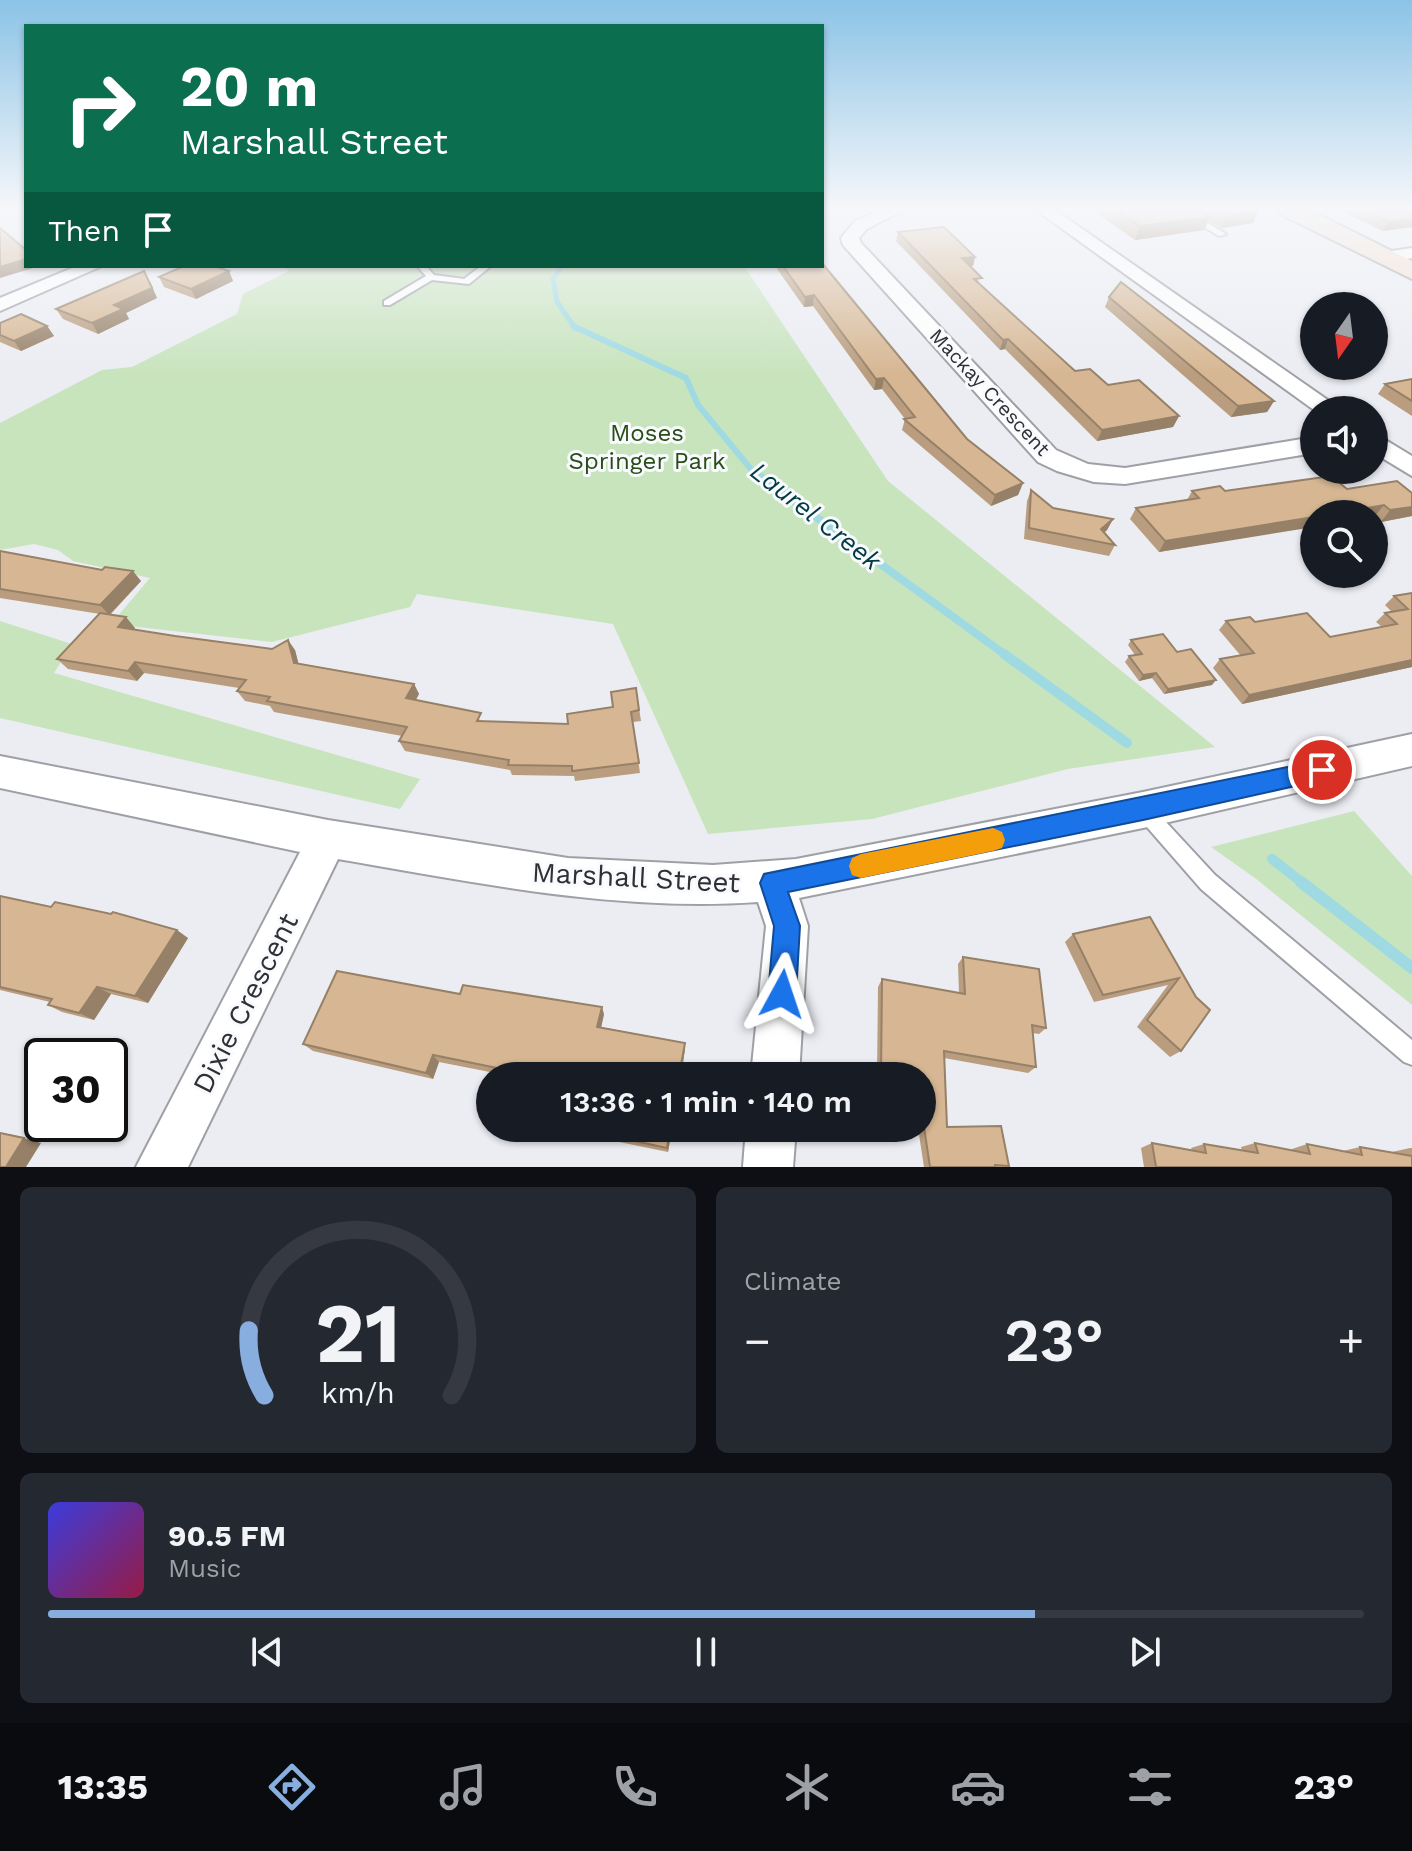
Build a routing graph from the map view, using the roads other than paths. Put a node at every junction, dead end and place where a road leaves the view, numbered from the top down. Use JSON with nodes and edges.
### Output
{"nodes":[{"id":1,"x":870,"y":264,"type":"edge"},
{"id":2,"x":1122,"y":264,"type":"edge"},
{"id":3,"x":88,"y":268,"type":"edge"},
{"id":4,"x":423,"y":268,"type":"edge"},
{"id":5,"x":484,"y":268,"type":"edge"},
{"id":6,"x":431,"y":277,"type":"junction"},
{"id":7,"x":387,"y":303,"type":"dead end"},
{"id":8,"x":0,"y":305,"type":"edge"},
{"id":9,"x":1310,"y":396,"type":"edge"},
{"id":10,"x":1300,"y":447,"type":"edge"},
{"id":11,"x":1388,"y":451,"type":"edge"},
{"id":12,"x":1412,"y":468,"type":"edge"},
{"id":13,"x":1412,"y":750,"type":"edge"},
{"id":14,"x":0,"y":772,"type":"edge"},
{"id":15,"x":1143,"y":810,"type":"junction"},
{"id":16,"x":328,"y":839,"type":"junction"},
{"id":17,"x":773,"y":883,"type":"junction"},
{"id":18,"x":1412,"y":1054,"type":"edge"},
{"id":19,"x":776,"y":1062,"type":"edge"},
{"id":20,"x":770,"y":1142,"type":"edge"},
{"id":21,"x":161,"y":1167,"type":"edge"},
{"id":22,"x":768,"y":1167,"type":"edge"}],
"edges":[{"from":1,"to":10,"type":"street","name":"Mackay Crescent"},
{"from":2,"to":9,"type":"street"},
{"from":3,"to":8,"type":"street"},
{"from":4,"to":6,"type":"lane"},
{"from":5,"to":6,"type":"lane"},
{"from":6,"to":7,"type":"lane"},
{"from":11,"to":12,"type":"street"},
{"from":13,"to":15,"type":"street","name":"Marshall Street"},
{"from":14,"to":16,"type":"street","name":"Marshall Street"},
{"from":15,"to":17,"type":"street","name":"Marshall Street"},
{"from":15,"to":18,"type":"lane"},
{"from":16,"to":17,"type":"street","name":"Marshall Street"},
{"from":16,"to":21,"type":"street","name":"Dixie Crescent"},
{"from":17,"to":19,"type":"street"},
{"from":20,"to":22,"type":"street"}]}
